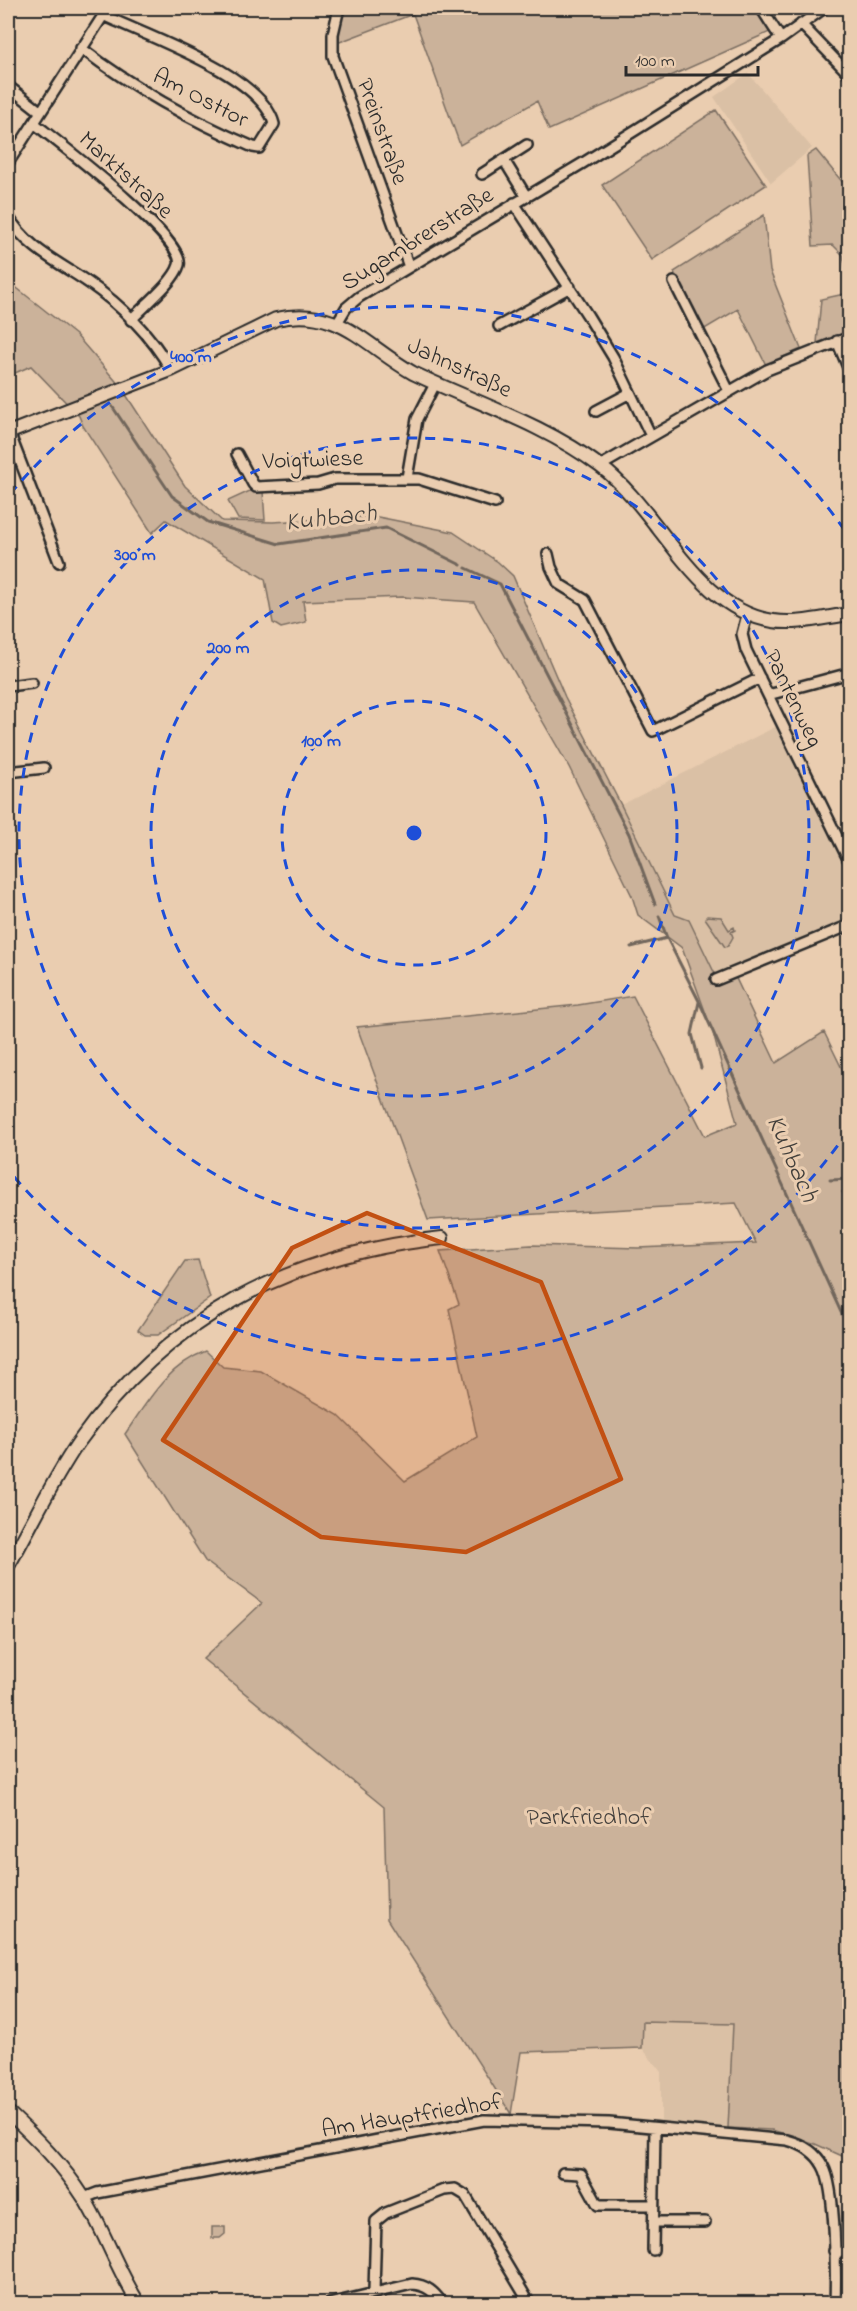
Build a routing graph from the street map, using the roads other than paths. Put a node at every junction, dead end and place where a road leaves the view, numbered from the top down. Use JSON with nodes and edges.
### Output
{"nodes":[{"id":1,"x":339,"y":8,"type":"edge"},
{"id":2,"x":762,"y":8,"type":"edge"},
{"id":3,"x":824,"y":8,"type":"edge"},
{"id":4,"x":106,"y":11,"type":"edge"},
{"id":5,"x":801,"y":24,"type":"junction"},
{"id":6,"x":781,"y":39,"type":"junction"},
{"id":7,"x":81,"y":48,"type":"junction"},
{"id":8,"x":849,"y":75,"type":"edge"},
{"id":9,"x":8,"y":86,"type":"edge"},
{"id":10,"x":40,"y":112,"type":"junction"},
{"id":11,"x":34,"y":123,"type":"junction"},
{"id":12,"x":527,"y":145,"type":"dead end"},
{"id":13,"x":504,"y":160,"type":"junction"},
{"id":14,"x":8,"y":163,"type":"edge"},
{"id":15,"x":482,"y":174,"type":"dead end"},
{"id":16,"x":526,"y":196,"type":"junction"},
{"id":17,"x":514,"y":203,"type":"junction"},
{"id":18,"x":8,"y":216,"type":"edge"},
{"id":19,"x":409,"y":267,"type":"junction"},
{"id":20,"x":674,"y":282,"type":"dead end"},
{"id":21,"x":570,"y":287,"type":"junction"},
{"id":22,"x":131,"y":320,"type":"junction"},
{"id":23,"x":337,"y":323,"type":"junction"},
{"id":24,"x":500,"y":326,"type":"dead end"},
{"id":25,"x":849,"y":337,"type":"edge"},
{"id":26,"x":837,"y":341,"type":"junction"},
{"id":27,"x":171,"y":370,"type":"junction"},
{"id":28,"x":849,"y":372,"type":"edge"},
{"id":29,"x":435,"y":384,"type":"junction"},
{"id":30,"x":729,"y":391,"type":"junction"},
{"id":31,"x":630,"y":393,"type":"junction"},
{"id":32,"x":596,"y":411,"type":"dead end"},
{"id":33,"x":8,"y":433,"type":"edge"},
{"id":34,"x":651,"y":436,"type":"junction"},
{"id":35,"x":237,"y":454,"type":"dead end"},
{"id":36,"x":600,"y":466,"type":"junction"},
{"id":37,"x":407,"y":478,"type":"junction"},
{"id":38,"x":495,"y":503,"type":"dead end"},
{"id":39,"x":548,"y":554,"type":"dead end"},
{"id":40,"x":59,"y":562,"type":"dead end"},
{"id":41,"x":849,"y":614,"type":"edge"},
{"id":42,"x":747,"y":615,"type":"junction"},
{"id":43,"x":849,"y":673,"type":"edge"},
{"id":44,"x":760,"y":678,"type":"junction"},
{"id":45,"x":32,"y":683,"type":"dead end"},
{"id":46,"x":8,"y":686,"type":"edge"},
{"id":47,"x":768,"y":695,"type":"junction"},
{"id":48,"x":44,"y":768,"type":"dead end"},
{"id":49,"x":8,"y":772,"type":"edge"},
{"id":50,"x":849,"y":863,"type":"edge"},
{"id":51,"x":849,"y":925,"type":"edge"},
{"id":52,"x":716,"y":980,"type":"dead end"},
{"id":53,"x":442,"y":1238,"type":"dead end"},
{"id":54,"x":8,"y":1566,"type":"edge"},
{"id":55,"x":8,"y":2112,"type":"edge"},
{"id":56,"x":655,"y":2128,"type":"junction"},
{"id":57,"x":563,"y":2173,"type":"dead end"},
{"id":58,"x":84,"y":2198,"type":"junction"},
{"id":59,"x":653,"y":2205,"type":"junction"},
{"id":60,"x":653,"y":2222,"type":"junction"},
{"id":61,"x":705,"y":2222,"type":"dead end"},
{"id":62,"x":653,"y":2250,"type":"dead end"},
{"id":63,"x":834,"y":2251,"type":"junction"},
{"id":64,"x":849,"y":2253,"type":"edge"},
{"id":65,"x":374,"y":2291,"type":"junction"},
{"id":66,"x":139,"y":2304,"type":"edge"},
{"id":67,"x":328,"y":2304,"type":"edge"},
{"id":68,"x":443,"y":2304,"type":"edge"},
{"id":69,"x":530,"y":2304,"type":"edge"},
{"id":70,"x":835,"y":2304,"type":"edge"}],
"edges":[{"from":1,"to":19,"type":"street","name":"Preinstraße"},
{"from":2,"to":6,"type":"street"},
{"from":3,"to":5,"type":"street","name":"Sugambrerstraße"},
{"from":4,"to":7,"type":"street"},
{"from":4,"to":7,"type":"street","name":"Am Osttor"},
{"from":5,"to":6,"type":"street","name":"Sugambrerstraße"},
{"from":5,"to":8,"type":"street"},
{"from":6,"to":16,"type":"street","name":"Sugambrerstraße"},
{"from":7,"to":10,"type":"street"},
{"from":9,"to":10,"type":"street"},
{"from":10,"to":11,"type":"street"},
{"from":11,"to":14,"type":"street"},
{"from":11,"to":22,"type":"street","name":"Marktstraße"},
{"from":12,"to":13,"type":"street","name":"Sugambrerstraße"},
{"from":13,"to":15,"type":"street","name":"Sugambrerstraße"},
{"from":13,"to":16,"type":"street","name":"Sugambrerstraße"},
{"from":16,"to":17,"type":"street","name":"Sugambrerstraße"},
{"from":17,"to":19,"type":"street","name":"Sugambrerstraße"},
{"from":17,"to":21,"type":"street"},
{"from":18,"to":22,"type":"street"},
{"from":19,"to":23,"type":"street","name":"Sugambrerstraße"},
{"from":20,"to":30,"type":"street"},
{"from":21,"to":24,"type":"street"},
{"from":21,"to":31,"type":"street"},
{"from":22,"to":27,"type":"street"},
{"from":23,"to":27,"type":"main road","name":"Jahnstraße"},
{"from":23,"to":29,"type":"main road","name":"Jahnstraße"},
{"from":25,"to":26,"type":"street"},
{"from":26,"to":28,"type":"street"},
{"from":26,"to":30,"type":"street"},
{"from":27,"to":33,"type":"main road","name":"Jahnstraße"},
{"from":29,"to":36,"type":"main road","name":"Jahnstraße"},
{"from":29,"to":37,"type":"street"},
{"from":30,"to":34,"type":"street"},
{"from":31,"to":32,"type":"street"},
{"from":31,"to":34,"type":"street"},
{"from":33,"to":40,"type":"street","name":"Jahnstraße"},
{"from":34,"to":36,"type":"street"},
{"from":35,"to":37,"type":"street","name":"Voigtwiese"},
{"from":36,"to":42,"type":"main road","name":"Jahnstraße"},
{"from":37,"to":38,"type":"street","name":"Voigtwiese"},
{"from":39,"to":44,"type":"street"},
{"from":41,"to":42,"type":"main road","name":"Jahnstraße"},
{"from":42,"to":44,"type":"street","name":"Pantenweg"},
{"from":43,"to":47,"type":"street"},
{"from":44,"to":47,"type":"street","name":"Pantenweg"},
{"from":45,"to":46,"type":"street"},
{"from":47,"to":50,"type":"street","name":"Pantenweg"},
{"from":48,"to":49,"type":"street"},
{"from":51,"to":52,"type":"street"},
{"from":53,"to":54,"type":"main road"},
{"from":55,"to":58,"type":"main road"},
{"from":56,"to":58,"type":"street","name":"Am Hauptfriedhof"},
{"from":56,"to":59,"type":"street"},
{"from":56,"to":63,"type":"street","name":"Am Hauptfriedhof"},
{"from":57,"to":59,"type":"street"},
{"from":58,"to":66,"type":"main road"},
{"from":59,"to":60,"type":"street"},
{"from":60,"to":61,"type":"street"},
{"from":60,"to":62,"type":"street"},
{"from":63,"to":64,"type":"street"},
{"from":63,"to":70,"type":"street"},
{"from":65,"to":67,"type":"street"},
{"from":65,"to":68,"type":"street"},
{"from":65,"to":69,"type":"street"}]}
